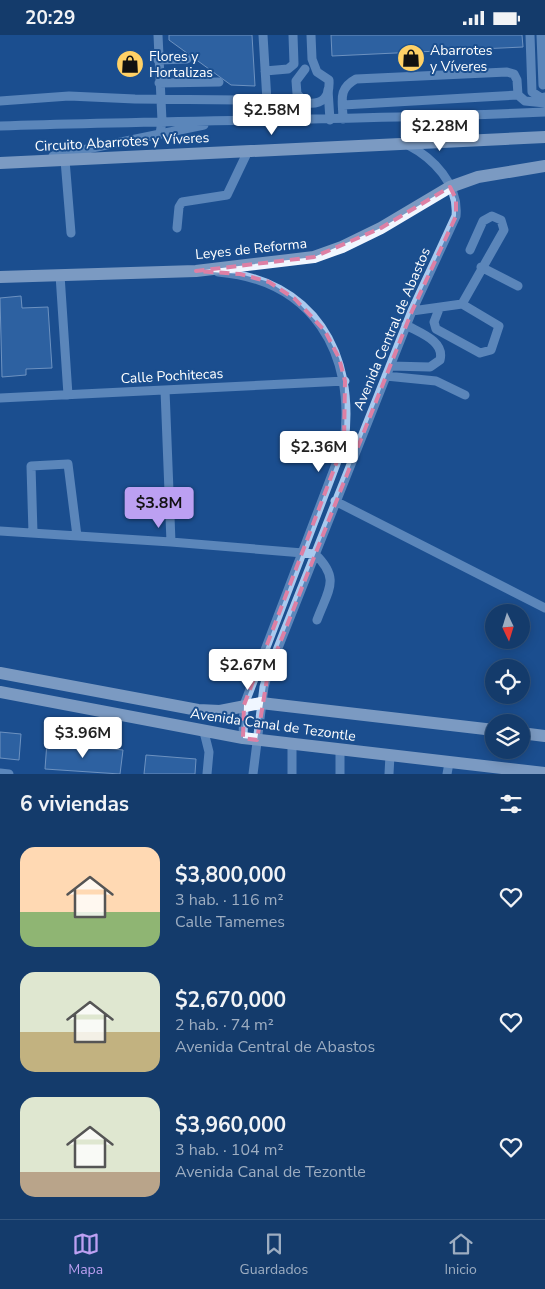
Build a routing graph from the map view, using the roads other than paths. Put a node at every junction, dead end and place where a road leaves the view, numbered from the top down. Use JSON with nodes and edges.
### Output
{"nodes":[{"id":1,"x":263,"y":35,"type":"edge"},
{"id":2,"x":293,"y":35,"type":"edge"},
{"id":3,"x":311,"y":35,"type":"edge"},
{"id":4,"x":530,"y":35,"type":"edge"},
{"id":5,"x":540,"y":35,"type":"edge"},
{"id":6,"x":156,"y":36,"type":"edge"},
{"id":7,"x":187,"y":59,"type":"dead end"},
{"id":8,"x":158,"y":60,"type":"junction"},
{"id":9,"x":265,"y":71,"type":"junction"},
{"id":10,"x":219,"y":82,"type":"dead end"},
{"id":11,"x":159,"y":83,"type":"junction"},
{"id":12,"x":542,"y":85,"type":"dead end"},
{"id":13,"x":518,"y":95,"type":"junction"},
{"id":14,"x":545,"y":97,"type":"edge"},
{"id":15,"x":161,"y":100,"type":"junction"},
{"id":16,"x":242,"y":100,"type":"dead end"},
{"id":17,"x":0,"y":101,"type":"edge"},
{"id":18,"x":545,"y":103,"type":"edge"},
{"id":19,"x":343,"y":105,"type":"junction"},
{"id":20,"x":545,"y":112,"type":"edge"},
{"id":21,"x":343,"y":119,"type":"junction"},
{"id":22,"x":330,"y":120,"type":"junction"},
{"id":23,"x":162,"y":121,"type":"junction"},
{"id":24,"x":282,"y":121,"type":"junction"},
{"id":25,"x":222,"y":122,"type":"junction"},
{"id":26,"x":0,"y":126,"type":"edge"},
{"id":27,"x":160,"y":134,"type":"junction"},
{"id":28,"x":545,"y":137,"type":"edge"},
{"id":29,"x":406,"y":143,"type":"junction"},
{"id":30,"x":248,"y":151,"type":"junction"},
{"id":31,"x":65,"y":160,"type":"junction"},
{"id":32,"x":24,"y":162,"type":"junction"},
{"id":33,"x":0,"y":163,"type":"edge"},
{"id":34,"x":545,"y":167,"type":"edge"},
{"id":35,"x":450,"y":187,"type":"junction"},
{"id":36,"x":177,"y":227,"type":"dead end"},
{"id":37,"x":71,"y":233,"type":"dead end"},
{"id":38,"x":470,"y":250,"type":"dead end"},
{"id":39,"x":481,"y":267,"type":"junction"},
{"id":40,"x":196,"y":271,"type":"junction"},
{"id":41,"x":60,"y":275,"type":"junction"},
{"id":42,"x":0,"y":277,"type":"edge"},
{"id":43,"x":518,"y":286,"type":"dead end"},
{"id":44,"x":462,"y":304,"type":"junction"},
{"id":45,"x":439,"y":309,"type":"junction"},
{"id":46,"x":412,"y":311,"type":"junction"},
{"id":47,"x":406,"y":325,"type":"junction"},
{"id":48,"x":390,"y":365,"type":"junction"},
{"id":49,"x":386,"y":376,"type":"junction"},
{"id":50,"x":344,"y":381,"type":"junction"},
{"id":51,"x":165,"y":390,"type":"junction"},
{"id":52,"x":68,"y":395,"type":"junction"},
{"id":53,"x":465,"y":395,"type":"dead end"},
{"id":54,"x":0,"y":398,"type":"edge"},
{"id":55,"x":335,"y":501,"type":"junction"},
{"id":56,"x":0,"y":531,"type":"edge"},
{"id":57,"x":33,"y":533,"type":"junction"},
{"id":58,"x":77,"y":536,"type":"junction"},
{"id":59,"x":171,"y":542,"type":"junction"},
{"id":60,"x":302,"y":552,"type":"junction"},
{"id":61,"x":315,"y":554,"type":"junction"},
{"id":62,"x":545,"y":608,"type":"edge"},
{"id":63,"x":317,"y":620,"type":"dead end"},
{"id":64,"x":0,"y":673,"type":"edge"},
{"id":65,"x":0,"y":693,"type":"edge"},
{"id":66,"x":261,"y":703,"type":"junction"},
{"id":67,"x":244,"y":705,"type":"junction"},
{"id":68,"x":485,"y":729,"type":"edge"},
{"id":69,"x":204,"y":732,"type":"junction"},
{"id":70,"x":530,"y":734,"type":"edge"},
{"id":71,"x":224,"y":735,"type":"junction"},
{"id":72,"x":545,"y":736,"type":"edge"},
{"id":73,"x":243,"y":738,"type":"junction"},
{"id":74,"x":257,"y":740,"type":"junction"},
{"id":75,"x":292,"y":744,"type":"junction"},
{"id":76,"x":340,"y":749,"type":"junction"},
{"id":77,"x":209,"y":753,"type":"junction"},
{"id":78,"x":390,"y":755,"type":"junction"},
{"id":79,"x":448,"y":768,"type":"edge"},
{"id":80,"x":0,"y":773,"type":"edge"},
{"id":81,"x":541,"y":773,"type":"edge"},
{"id":82,"x":9,"y":774,"type":"edge"},
{"id":83,"x":208,"y":774,"type":"edge"},
{"id":84,"x":253,"y":774,"type":"edge"},
{"id":85,"x":292,"y":774,"type":"edge"},
{"id":86,"x":340,"y":774,"type":"edge"},
{"id":87,"x":389,"y":774,"type":"edge"}],
"edges":[{"from":1,"to":9,"type":"street"},
{"from":2,"to":9,"type":"street"},
{"from":3,"to":22,"type":"street","bridge":true},
{"from":4,"to":14,"type":"street"},
{"from":5,"to":12,"type":"street"},
{"from":6,"to":8,"type":"street"},
{"from":7,"to":8,"type":"street"},
{"from":8,"to":11,"type":"street"},
{"from":9,"to":24,"type":"street"},
{"from":10,"to":11,"type":"street"},
{"from":11,"to":15,"type":"street"},
{"from":13,"to":18,"type":"street"},
{"from":13,"to":19,"type":"street"},
{"from":13,"to":19,"type":"street"},
{"from":15,"to":16,"type":"street"},
{"from":15,"to":17,"type":"street"},
{"from":15,"to":23,"type":"street"},
{"from":19,"to":21,"type":"street"},
{"from":20,"to":21,"type":"street"},
{"from":21,"to":22,"type":"street"},
{"from":22,"to":24,"type":"street"},
{"from":23,"to":25,"type":"street"},
{"from":23,"to":26,"type":"street"},
{"from":23,"to":27,"type":"street"},
{"from":24,"to":25,"type":"street"},
{"from":25,"to":27,"type":"street"},
{"from":27,"to":32,"type":"street"},
{"from":28,"to":29,"type":"main road","name":"Circuito Abarrotes y Víveres"},
{"from":29,"to":30,"type":"main road","name":"Circuito Abarrotes y Víveres"},
{"from":29,"to":35,"type":"street","name":"Avenida Central de Abastos"},
{"from":30,"to":31,"type":"main road","name":"Circuito Abarrotes y Víveres"},
{"from":30,"to":36,"type":"street"},
{"from":31,"to":32,"type":"main road","name":"Circuito Abarrotes y Víveres"},
{"from":31,"to":37,"type":"street"},
{"from":32,"to":33,"type":"main road","name":"Circuito Abarrotes y Víveres"},
{"from":34,"to":35,"type":"main road","name":"Leyes de Reforma"},
{"from":35,"to":40,"type":"main road","name":"Leyes de Reforma"},
{"from":35,"to":46,"type":"street","name":"Avenida Central de Abastos"},
{"from":38,"to":39,"type":"street"},
{"from":39,"to":43,"type":"street"},
{"from":39,"to":44,"type":"street"},
{"from":40,"to":41,"type":"main road","name":"Leyes de Reforma"},
{"from":40,"to":50,"type":"street","name":"Avenida Central de Abastos"},
{"from":41,"to":42,"type":"main road","name":"Leyes de Reforma"},
{"from":41,"to":52,"type":"street"},
{"from":44,"to":45,"type":"street"},
{"from":44,"to":45,"type":"street"},
{"from":45,"to":46,"type":"street"},
{"from":46,"to":47,"type":"street","name":"Avenida Central de Abastos"},
{"from":47,"to":48,"type":"street","name":"Avenida Central de Abastos"},
{"from":47,"to":48,"type":"street"},
{"from":48,"to":49,"type":"street","name":"Avenida Central de Abastos"},
{"from":49,"to":53,"type":"street"},
{"from":49,"to":55,"type":"street","name":"Avenida Central de Abastos"},
{"from":50,"to":51,"type":"street","name":"Calle Pochitecas"},
{"from":50,"to":60,"type":"street","name":"Avenida Central de Abastos"},
{"from":51,"to":52,"type":"street","name":"Calle Pochitecas"},
{"from":51,"to":59,"type":"street"},
{"from":52,"to":54,"type":"street","name":"Calle Pochitecas"},
{"from":55,"to":61,"type":"street","name":"Avenida Central de Abastos"},
{"from":55,"to":62,"type":"street"},
{"from":56,"to":57,"type":"street"},
{"from":57,"to":58,"type":"street"},
{"from":57,"to":58,"type":"street"},
{"from":58,"to":59,"type":"street"},
{"from":59,"to":60,"type":"street"},
{"from":60,"to":61,"type":"street"},
{"from":60,"to":67,"type":"street","name":"Avenida Central de Abastos"},
{"from":61,"to":63,"type":"street"},
{"from":61,"to":66,"type":"street","name":"Avenida Central de Abastos"},
{"from":64,"to":67,"type":"main road","name":"Avenida Canal de Tezontle"},
{"from":65,"to":69,"type":"main road","name":"Avenida Canal de Tezontle"},
{"from":66,"to":67,"type":"main road","name":"Avenida Canal de Tezontle"},
{"from":66,"to":68,"type":"main road","name":"Avenida Canal de Tezontle"},
{"from":66,"to":74,"type":"street","name":"Avenida Central de Abastos"},
{"from":67,"to":73,"type":"street","name":"Avenida Central de Abastos"},
{"from":69,"to":71,"type":"main road","name":"Avenida Canal de Tezontle"},
{"from":69,"to":77,"type":"street"},
{"from":70,"to":72,"type":"main road"},
{"from":71,"to":73,"type":"main road","name":"Avenida Canal de Tezontle"},
{"from":71,"to":77,"type":"street"},
{"from":73,"to":74,"type":"main road","name":"Avenida Canal de Tezontle"},
{"from":74,"to":75,"type":"main road","name":"Avenida Canal de Tezontle"},
{"from":74,"to":84,"type":"street","name":"Avenida Central de Abastos"},
{"from":75,"to":76,"type":"main road","name":"Avenida Canal de Tezontle"},
{"from":75,"to":85,"type":"street"},
{"from":76,"to":78,"type":"main road","name":"Avenida Canal de Tezontle"},
{"from":76,"to":86,"type":"street"},
{"from":77,"to":83,"type":"street"},
{"from":78,"to":79,"type":"main road","name":"Avenida Canal de Tezontle"},
{"from":78,"to":87,"type":"street"},
{"from":79,"to":81,"type":"main road","name":"Avenida Canal de Tezontle"},
{"from":80,"to":82,"type":"street"}]}
